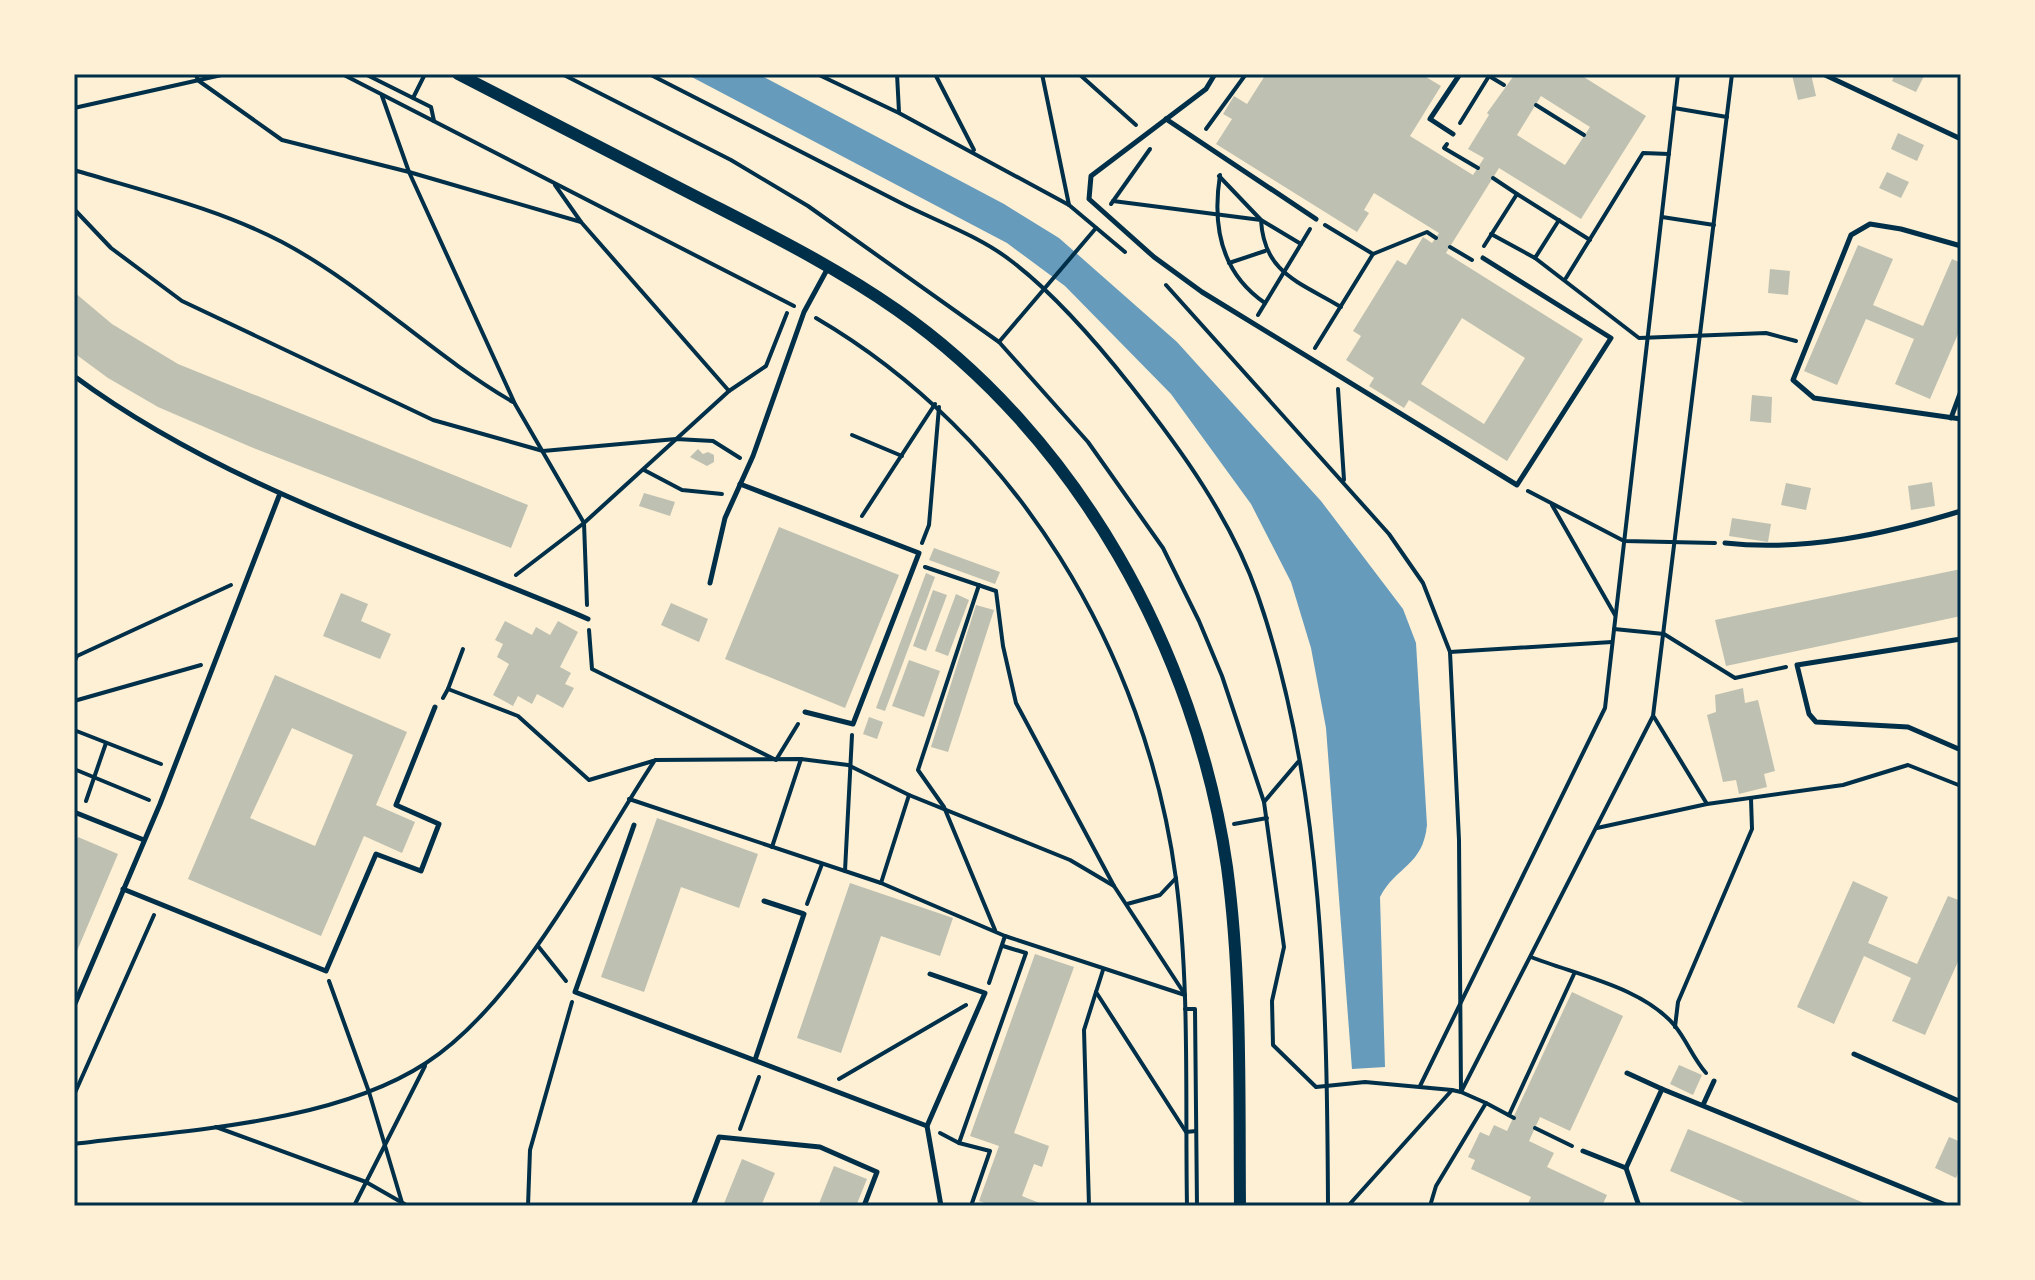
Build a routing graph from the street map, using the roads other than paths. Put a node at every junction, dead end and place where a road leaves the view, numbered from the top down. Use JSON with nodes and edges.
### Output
{"nodes":[{"id":1,"x":458,"y":74,"type":"edge"},
{"id":2,"x":1215,"y":74,"type":"edge"},
{"id":3,"x":1460,"y":74,"type":"edge"},
{"id":4,"x":1823,"y":74,"type":"edge"},
{"id":5,"x":1168,"y":121,"type":"junction"},
{"id":6,"x":1453,"y":134,"type":"road end"},
{"id":7,"x":1961,"y":139,"type":"edge"},
{"id":8,"x":1316,"y":219,"type":"road end"},
{"id":9,"x":1961,"y":246,"type":"edge"},
{"id":10,"x":1483,"y":258,"type":"dead end"},
{"id":11,"x":829,"y":265,"type":"junction"},
{"id":12,"x":74,"y":376,"type":"edge"},
{"id":13,"x":1961,"y":391,"type":"edge"},
{"id":14,"x":1951,"y":418,"type":"junction"},
{"id":15,"x":1961,"y":419,"type":"edge"},
{"id":16,"x":740,"y":484,"type":"junction"},
{"id":17,"x":279,"y":496,"type":"junction"},
{"id":18,"x":1961,"y":511,"type":"edge"},
{"id":19,"x":1725,"y":543,"type":"road end"},
{"id":20,"x":710,"y":583,"type":"dead end"},
{"id":21,"x":588,"y":619,"type":"road end"},
{"id":22,"x":1961,"y":639,"type":"edge"},
{"id":23,"x":435,"y":707,"type":"road end"},
{"id":24,"x":805,"y":712,"type":"road end"},
{"id":25,"x":1961,"y":750,"type":"edge"},
{"id":26,"x":74,"y":812,"type":"edge"},
{"id":27,"x":634,"y":825,"type":"dead end"},
{"id":28,"x":144,"y":840,"type":"junction"},
{"id":29,"x":123,"y":889,"type":"junction"},
{"id":30,"x":764,"y":901,"type":"dead end"},
{"id":31,"x":930,"y":974,"type":"dead end"},
{"id":32,"x":74,"y":1006,"type":"edge"},
{"id":33,"x":1854,"y":1054,"type":"dead end"},
{"id":34,"x":755,"y":1060,"type":"junction"},
{"id":35,"x":1627,"y":1073,"type":"dead end"},
{"id":36,"x":1714,"y":1081,"type":"road end"},
{"id":37,"x":1662,"y":1089,"type":"junction"},
{"id":38,"x":1961,"y":1102,"type":"edge"},
{"id":39,"x":1703,"y":1105,"type":"junction"},
{"id":40,"x":927,"y":1126,"type":"junction"},
{"id":41,"x":1583,"y":1151,"type":"road end"},
{"id":42,"x":1626,"y":1168,"type":"junction"},
{"id":43,"x":693,"y":1206,"type":"edge"},
{"id":44,"x":864,"y":1206,"type":"edge"},
{"id":45,"x":941,"y":1206,"type":"edge"},
{"id":46,"x":1240,"y":1206,"type":"edge"},
{"id":47,"x":1639,"y":1206,"type":"edge"},
{"id":48,"x":1948,"y":1206,"type":"edge"}],
"edges":[{"from":1,"to":11,"type":"street"},
{"from":2,"to":5,"type":"lane"},
{"from":3,"to":6,"type":"lane"},
{"from":4,"to":7,"type":"lane"},
{"from":5,"to":8,"type":"lane"},
{"from":5,"to":10,"type":"lane"},
{"from":9,"to":14,"type":"lane"},
{"from":11,"to":16,"type":"lane"},
{"from":11,"to":46,"type":"street"},
{"from":12,"to":17,"type":"lane"},
{"from":13,"to":14,"type":"lane"},
{"from":14,"to":15,"type":"lane"},
{"from":16,"to":20,"type":"lane"},
{"from":16,"to":24,"type":"lane"},
{"from":17,"to":21,"type":"lane"},
{"from":17,"to":28,"type":"lane"},
{"from":18,"to":19,"type":"lane"},
{"from":22,"to":25,"type":"lane"},
{"from":23,"to":29,"type":"lane"},
{"from":26,"to":28,"type":"lane"},
{"from":27,"to":34,"type":"lane"},
{"from":28,"to":29,"type":"lane"},
{"from":29,"to":32,"type":"lane"},
{"from":30,"to":34,"type":"lane"},
{"from":31,"to":40,"type":"lane"},
{"from":33,"to":38,"type":"lane"},
{"from":34,"to":40,"type":"lane"},
{"from":35,"to":37,"type":"lane"},
{"from":36,"to":39,"type":"lane"},
{"from":37,"to":39,"type":"lane"},
{"from":37,"to":42,"type":"lane"},
{"from":39,"to":48,"type":"lane"},
{"from":40,"to":45,"type":"lane"},
{"from":41,"to":42,"type":"lane"},
{"from":42,"to":47,"type":"lane"},
{"from":43,"to":44,"type":"lane"}]}
